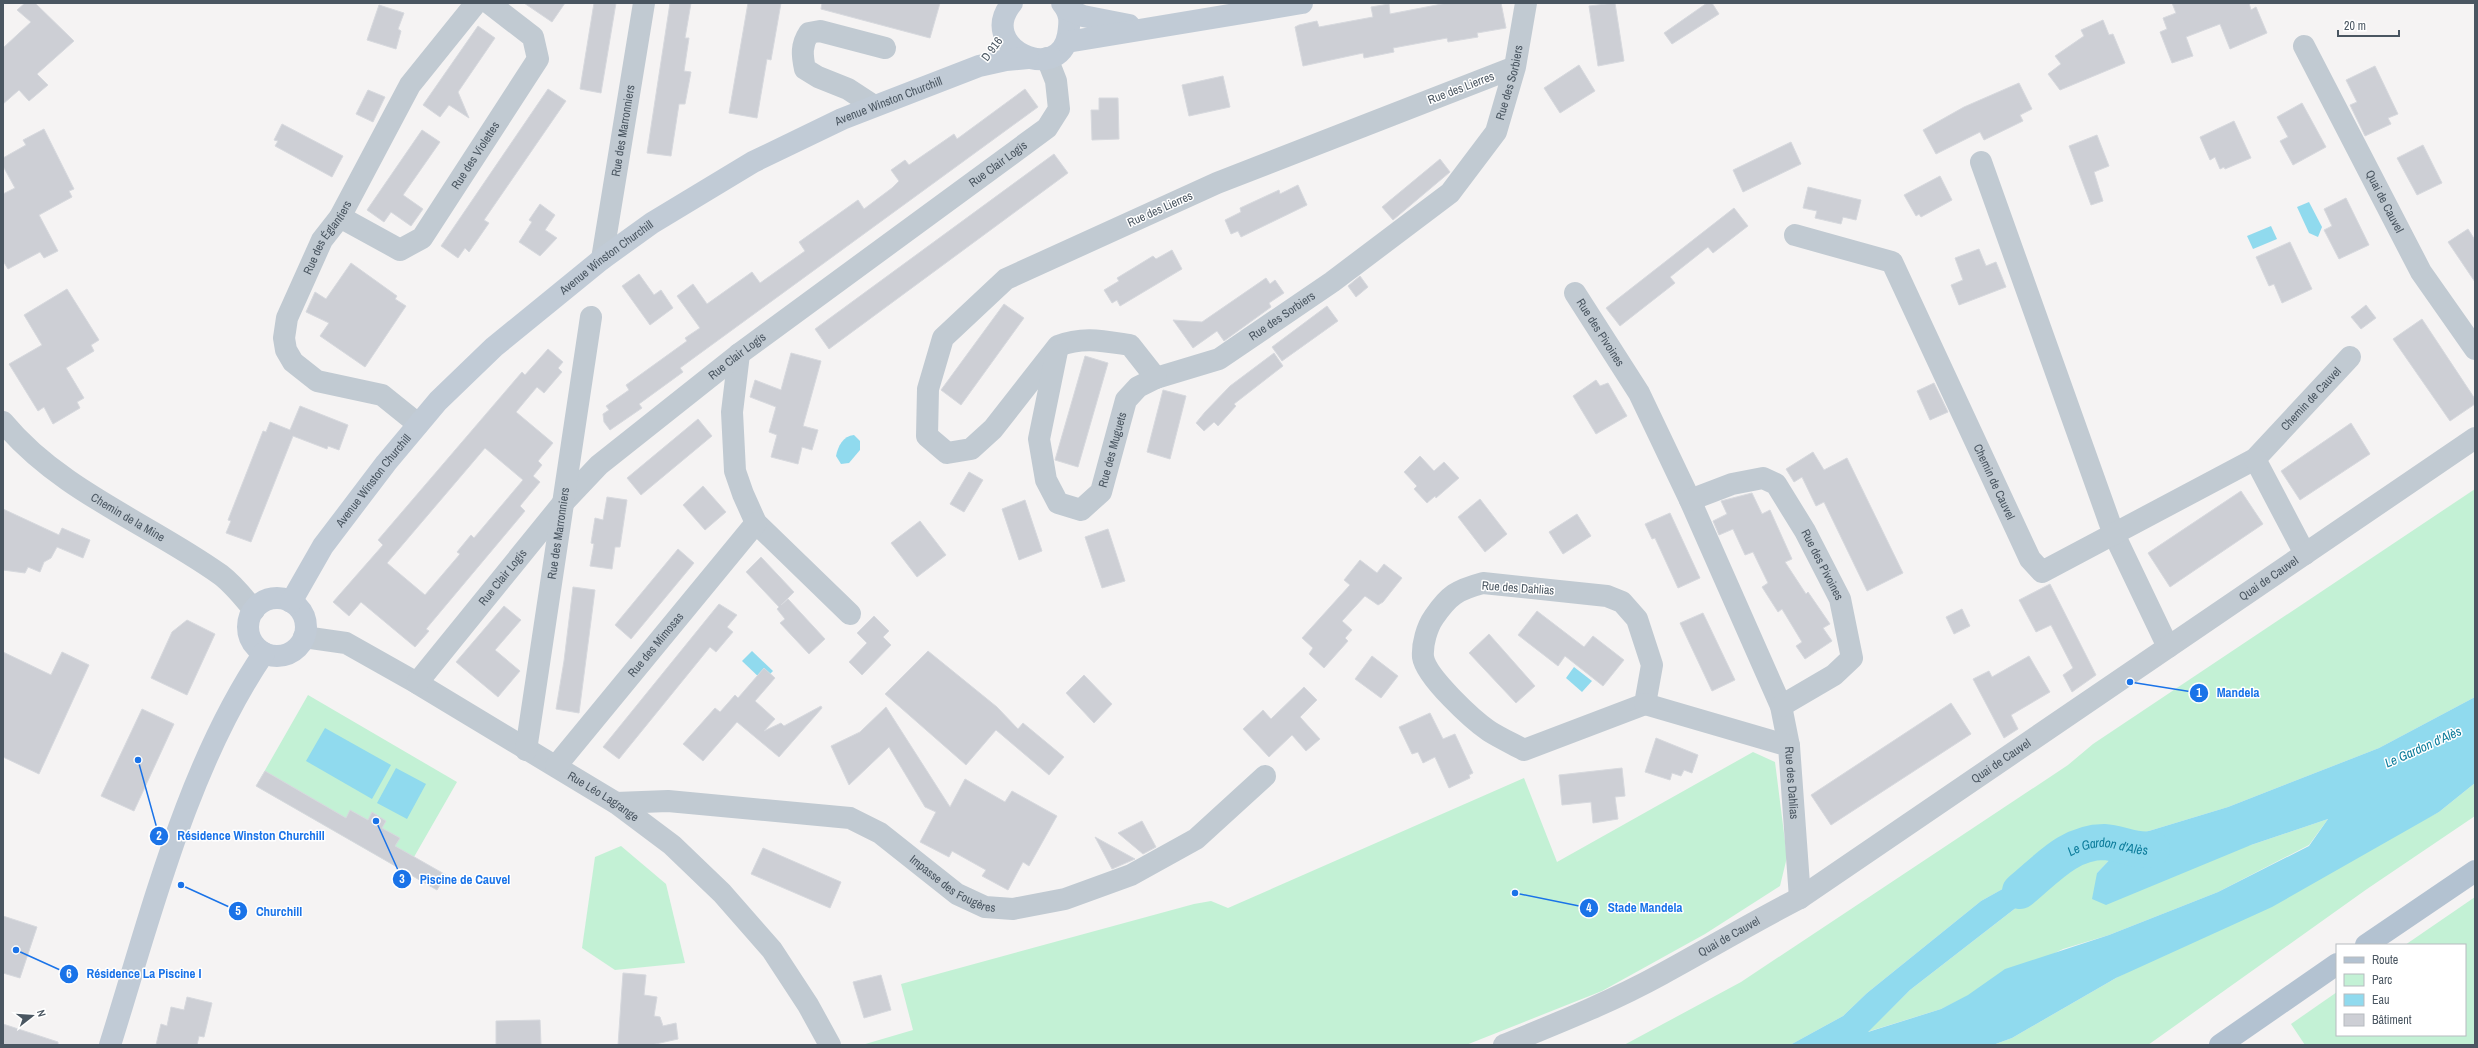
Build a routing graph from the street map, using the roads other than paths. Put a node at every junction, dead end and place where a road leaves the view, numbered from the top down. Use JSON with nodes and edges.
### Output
{"nodes":[{"id":1,"x":476,"y":3,"type":"edge"},
{"id":2,"x":489,"y":3,"type":"edge"},
{"id":3,"x":644,"y":3,"type":"edge"},
{"id":4,"x":1302,"y":3,"type":"edge"},
{"id":5,"x":1526,"y":3,"type":"edge"},
{"id":6,"x":1065,"y":6,"type":"edge"},
{"id":7,"x":1005,"y":14,"type":"edge"},
{"id":8,"x":1148,"y":29,"type":"junction"},
{"id":9,"x":1067,"y":42,"type":"junction"},
{"id":10,"x":2304,"y":46,"type":"dead end"},
{"id":11,"x":885,"y":48,"type":"dead end"},
{"id":12,"x":1037,"y":58,"type":"junction"},
{"id":13,"x":979,"y":66,"type":"junction"},
{"id":14,"x":1515,"y":67,"type":"junction"},
{"id":15,"x":874,"y":106,"type":"junction"},
{"id":16,"x":1981,"y":162,"type":"dead end"},
{"id":17,"x":340,"y":217,"type":"junction"},
{"id":18,"x":1795,"y":235,"type":"dead end"},
{"id":19,"x":602,"y":259,"type":"junction"},
{"id":20,"x":1575,"y":293,"type":"dead end"},
{"id":21,"x":591,"y":317,"type":"dead end"},
{"id":22,"x":1058,"y":346,"type":"junction"},
{"id":23,"x":2475,"y":349,"type":"edge"},
{"id":24,"x":739,"y":354,"type":"junction"},
{"id":25,"x":2350,"y":357,"type":"dead end"},
{"id":26,"x":1156,"y":378,"type":"junction"},
{"id":27,"x":3,"y":422,"type":"edge"},
{"id":28,"x":418,"y":424,"type":"junction"},
{"id":29,"x":2475,"y":438,"type":"edge"},
{"id":30,"x":2255,"y":458,"type":"junction"},
{"id":31,"x":1690,"y":500,"type":"junction"},
{"id":32,"x":563,"y":503,"type":"junction"},
{"id":33,"x":756,"y":523,"type":"junction"},
{"id":34,"x":2113,"y":532,"type":"junction"},
{"id":35,"x":2305,"y":554,"type":"junction"},
{"id":36,"x":291,"y":602,"type":"junction"},
{"id":37,"x":254,"y":610,"type":"junction"},
{"id":38,"x":850,"y":614,"type":"dead end"},
{"id":39,"x":304,"y":637,"type":"junction"},
{"id":40,"x":2168,"y":647,"type":"junction"},
{"id":41,"x":264,"y":653,"type":"junction"},
{"id":42,"x":417,"y":683,"type":"junction"},
{"id":43,"x":1645,"y":704,"type":"junction"},
{"id":44,"x":1781,"y":706,"type":"junction"},
{"id":45,"x":1789,"y":746,"type":"junction"},
{"id":46,"x":526,"y":750,"type":"junction"},
{"id":47,"x":556,"y":766,"type":"junction"},
{"id":48,"x":1265,"y":776,"type":"dead end"},
{"id":49,"x":616,"y":803,"type":"junction"},
{"id":50,"x":2475,"y":871,"type":"edge"},
{"id":51,"x":1800,"y":898,"type":"junction"},
{"id":52,"x":2367,"y":944,"type":"edge"},
{"id":53,"x":2336,"y":965,"type":"edge"},
{"id":54,"x":110,"y":1044,"type":"edge"},
{"id":55,"x":830,"y":1045,"type":"edge"},
{"id":56,"x":1504,"y":1045,"type":"edge"},
{"id":57,"x":2220,"y":1045,"type":"edge"}],
"edges":[{"from":1,"to":17,"type":"street","name":"Rue des Églantiers"},
{"from":2,"to":17,"type":"street","name":"Rue des Violettes"},
{"from":3,"to":19,"type":"street","name":"Rue des Marronniers"},
{"from":4,"to":8,"type":"main road"},
{"from":5,"to":14,"type":"street","name":"Rue des Sorbiers"},
{"from":6,"to":8,"type":"main road"},
{"from":6,"to":9,"type":"main road"},
{"from":7,"to":12,"type":"main road"},
{"from":7,"to":13,"type":"main road","name":"D 916"},
{"from":8,"to":9,"type":"main road"},
{"from":9,"to":12,"type":"main road"},
{"from":10,"to":23,"type":"street","name":"Quai de Cauvel"},
{"from":11,"to":15,"type":"street"},
{"from":12,"to":13,"type":"main road","name":"Avenue Winston Churchill"},
{"from":12,"to":24,"type":"street","name":"Rue Clair Logis"},
{"from":13,"to":15,"type":"main road","name":"Avenue Winston Churchill"},
{"from":14,"to":22,"type":"street","name":"Rue des Lierres"},
{"from":14,"to":26,"type":"street","name":"Rue des Sorbiers"},
{"from":15,"to":19,"type":"main road","name":"Avenue Winston Churchill"},
{"from":16,"to":34,"type":"street"},
{"from":17,"to":28,"type":"street","name":"Rue des Églantiers"},
{"from":18,"to":34,"type":"street","name":"Chemin de Cauvel"},
{"from":19,"to":28,"type":"main road","name":"Avenue Winston Churchill"},
{"from":20,"to":31,"type":"street","name":"Rue des Pivoines"},
{"from":21,"to":32,"type":"street","name":"Rue des Marronniers"},
{"from":22,"to":26,"type":"street"},
{"from":22,"to":26,"type":"street","name":"Rue des Muguets"},
{"from":24,"to":32,"type":"street","name":"Rue Clair Logis"},
{"from":24,"to":33,"type":"street"},
{"from":25,"to":30,"type":"street","name":"Chemin de Cauvel"},
{"from":27,"to":37,"type":"street","name":"Chemin de la Mine"},
{"from":28,"to":36,"type":"main road","name":"Avenue Winston Churchill"},
{"from":29,"to":35,"type":"street","name":"Quai de Cauvel"},
{"from":30,"to":34,"type":"street","name":"Chemin de Cauvel"},
{"from":30,"to":35,"type":"street"},
{"from":31,"to":44,"type":"street","name":"Rue des Pivoines"},
{"from":31,"to":44,"type":"street","name":"Rue des Pivoines"},
{"from":32,"to":42,"type":"street","name":"Rue Clair Logis"},
{"from":32,"to":46,"type":"street","name":"Rue des Marronniers"},
{"from":33,"to":38,"type":"street"},
{"from":33,"to":47,"type":"street","name":"Rue des Mimosas"},
{"from":34,"to":40,"type":"street"},
{"from":35,"to":40,"type":"street","name":"Quai de Cauvel"},
{"from":36,"to":37,"type":"main road"},
{"from":36,"to":39,"type":"main road"},
{"from":37,"to":41,"type":"main road"},
{"from":39,"to":41,"type":"main road"},
{"from":39,"to":42,"type":"street","name":"Rue Léo Lagrange"},
{"from":40,"to":51,"type":"street","name":"Quai de Cauvel"},
{"from":41,"to":54,"type":"main road"},
{"from":42,"to":46,"type":"street","name":"Rue Léo Lagrange"},
{"from":43,"to":43,"type":"street","name":"Rue des Dahlias"},
{"from":43,"to":45,"type":"street","name":"Rue des Dahlias"},
{"from":44,"to":45,"type":"street","name":"Rue des Pivoines"},
{"from":45,"to":51,"type":"street","name":"Rue des Dahlias"},
{"from":46,"to":47,"type":"street","name":"Rue Léo Lagrange"},
{"from":47,"to":49,"type":"street","name":"Rue Léo Lagrange"},
{"from":48,"to":49,"type":"street","name":"Impasse des Fougères"},
{"from":49,"to":55,"type":"street","name":"Rue Léo Lagrange"},
{"from":50,"to":52,"type":"main road"},
{"from":51,"to":56,"type":"street","name":"Quai de Cauvel"},
{"from":53,"to":57,"type":"main road"}]}
